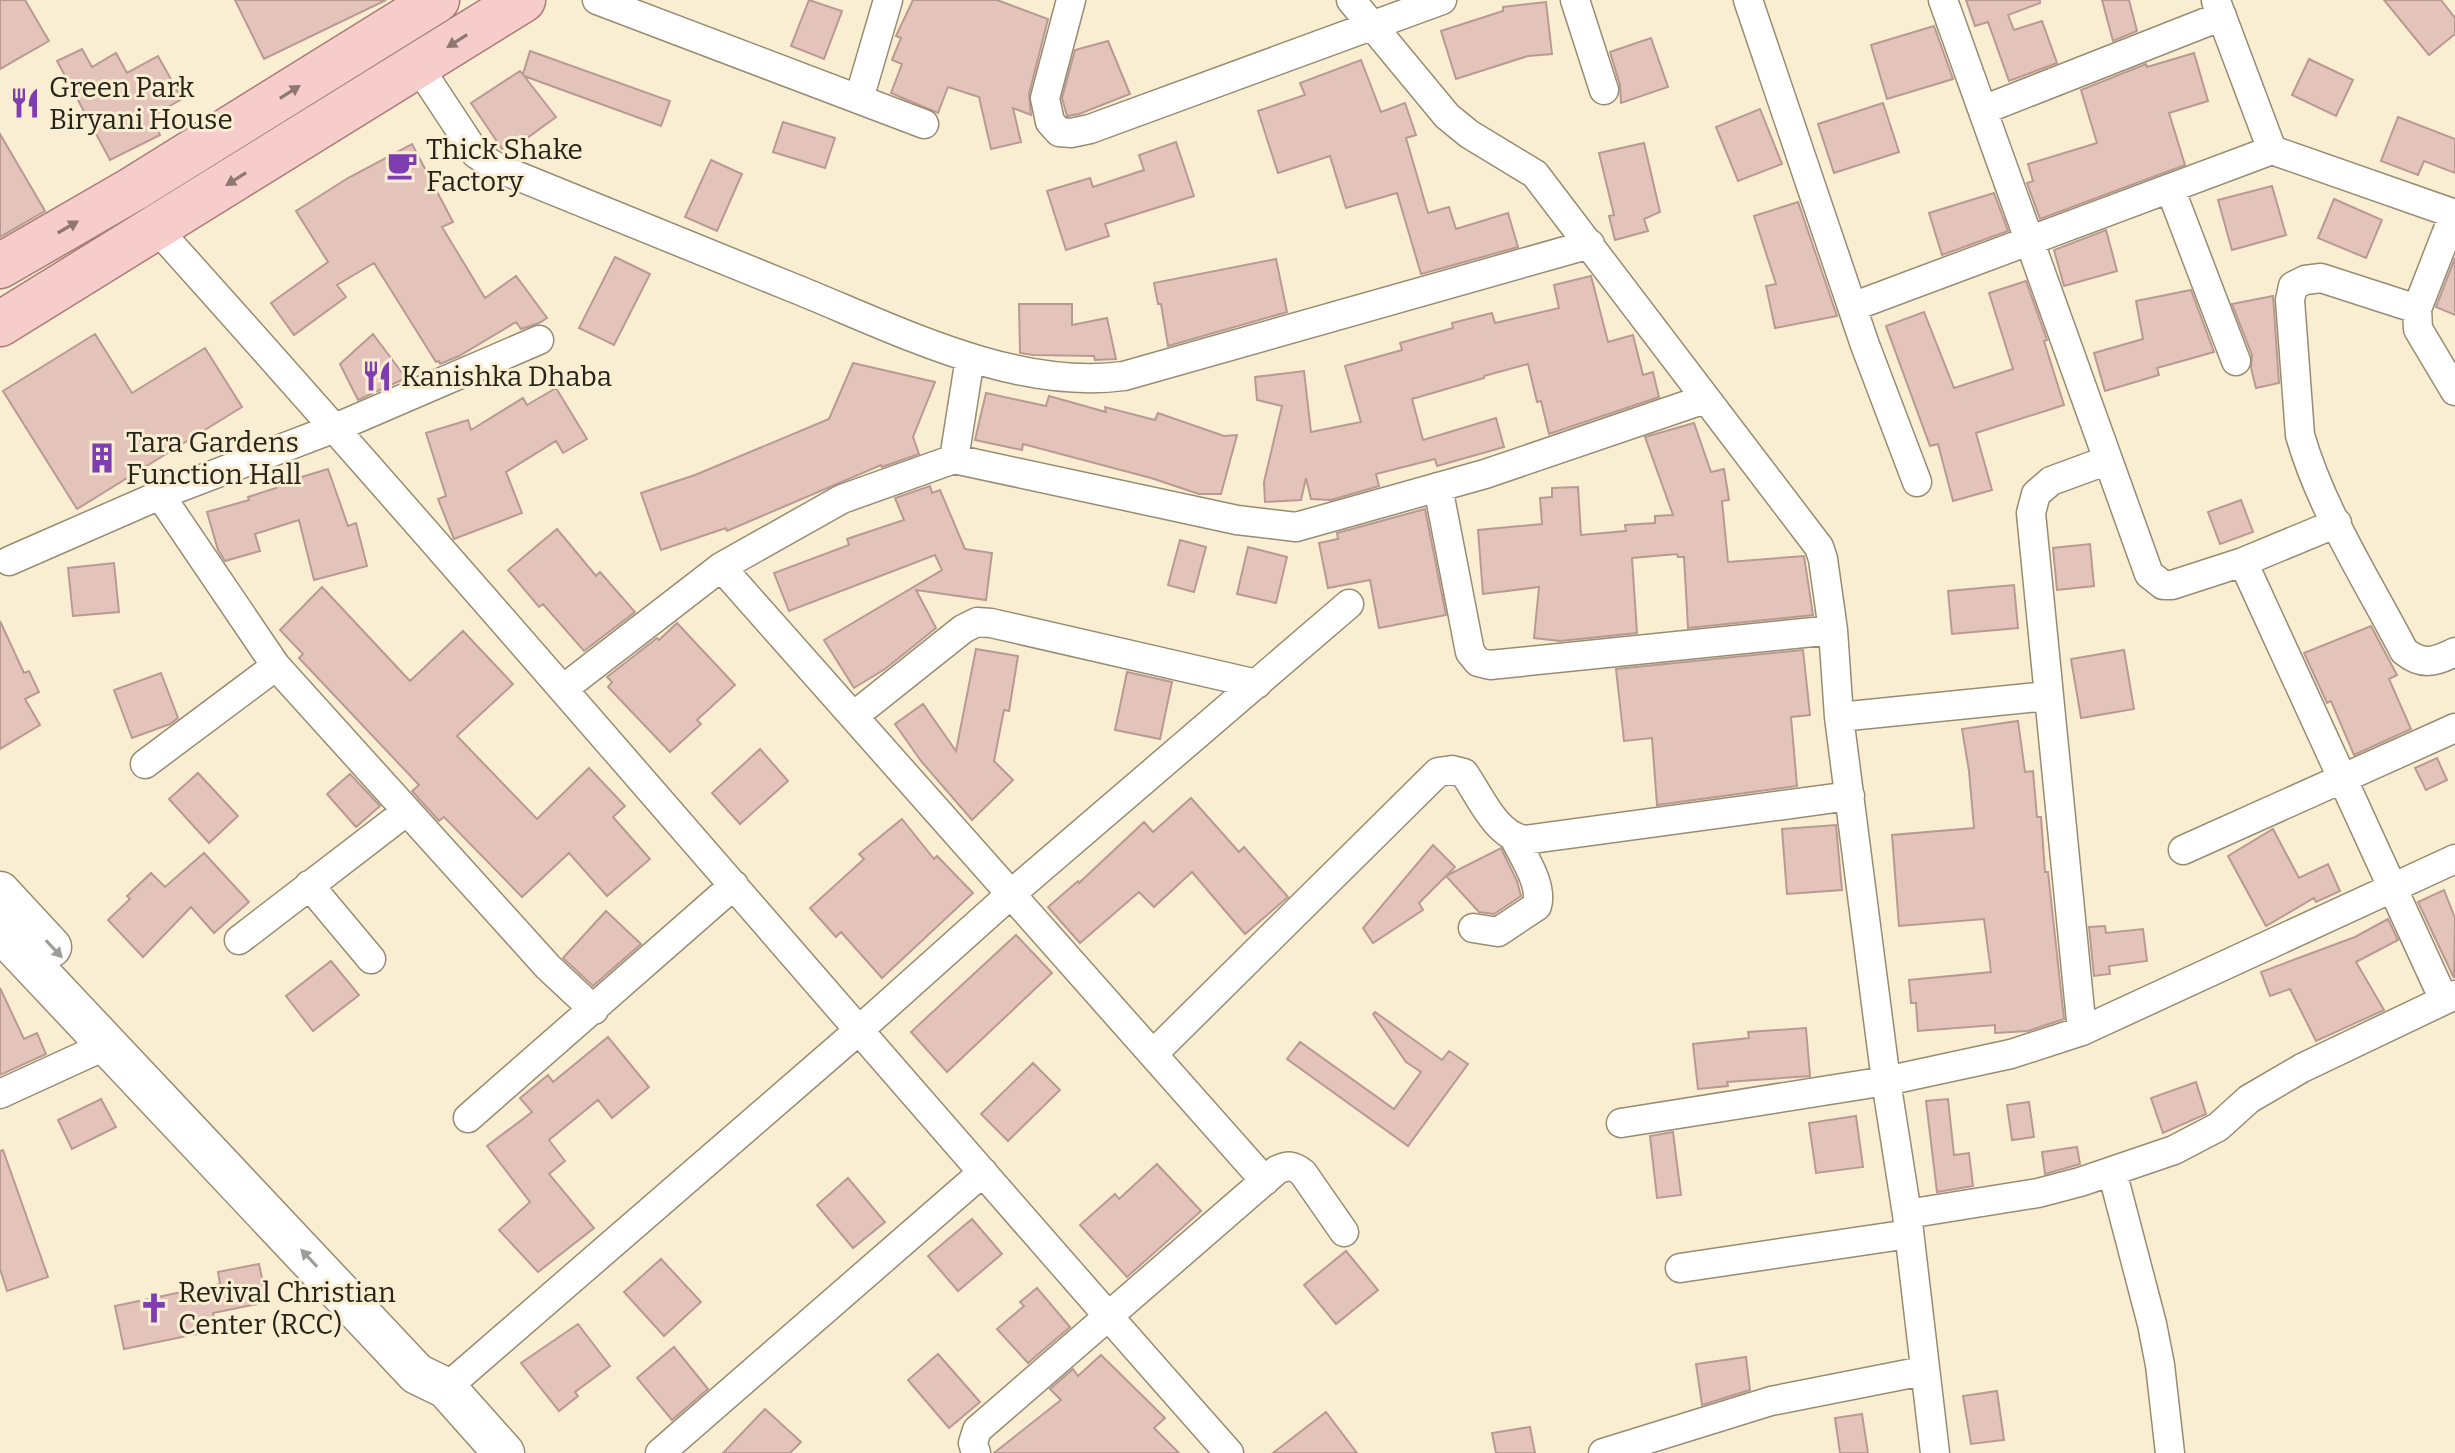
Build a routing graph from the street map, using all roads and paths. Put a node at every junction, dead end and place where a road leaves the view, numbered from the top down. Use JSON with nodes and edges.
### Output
{"nodes":[{"id":1,"x":437,"y":0,"type":"edge"},
{"id":2,"x":523,"y":0,"type":"edge"},
{"id":3,"x":597,"y":0,"type":"edge"},
{"id":4,"x":888,"y":0,"type":"edge"},
{"id":5,"x":1071,"y":0,"type":"edge"},
{"id":6,"x":1351,"y":0,"type":"edge"},
{"id":7,"x":1442,"y":0,"type":"edge"},
{"id":8,"x":1575,"y":0,"type":"edge"},
{"id":9,"x":1748,"y":0,"type":"edge"},
{"id":10,"x":1943,"y":0,"type":"edge"},
{"id":11,"x":2219,"y":8,"type":"edge"},
{"id":12,"x":1372,"y":27,"type":"junction"},
{"id":13,"x":418,"y":66,"type":"junction"},
{"id":14,"x":1604,"y":90,"type":"dead end"},
{"id":15,"x":859,"y":99,"type":"junction"},
{"id":16,"x":1983,"y":110,"type":"junction"},
{"id":17,"x":924,"y":124,"type":"dead end"},
{"id":18,"x":2272,"y":150,"type":"junction"},
{"id":19,"x":2170,"y":188,"type":"junction"},
{"id":20,"x":2455,"y":214,"type":"edge"},
{"id":21,"x":156,"y":228,"type":"junction"},
{"id":22,"x":2031,"y":240,"type":"junction"},
{"id":23,"x":1590,"y":244,"type":"junction"},
{"id":24,"x":0,"y":266,"type":"edge"},
{"id":25,"x":1852,"y":307,"type":"junction"},
{"id":26,"x":2417,"y":309,"type":"junction"},
{"id":27,"x":0,"y":324,"type":"edge"},
{"id":28,"x":539,"y":340,"type":"dead end"},
{"id":29,"x":970,"y":358,"type":"junction"},
{"id":30,"x":2236,"y":361,"type":"dead end"},
{"id":31,"x":2455,"y":391,"type":"edge"},
{"id":32,"x":1705,"y":399,"type":"junction"},
{"id":33,"x":335,"y":428,"type":"junction"},
{"id":34,"x":954,"y":459,"type":"junction"},
{"id":35,"x":2108,"y":460,"type":"junction"},
{"id":36,"x":1917,"y":482,"type":"dead end"},
{"id":37,"x":1438,"y":487,"type":"junction"},
{"id":38,"x":160,"y":495,"type":"junction"},
{"id":39,"x":2337,"y":523,"type":"junction"},
{"id":40,"x":9,"y":561,"type":"dead end"},
{"id":41,"x":2243,"y":562,"type":"junction"},
{"id":42,"x":721,"y":567,"type":"junction"},
{"id":43,"x":1349,"y":604,"type":"dead end"},
{"id":44,"x":1833,"y":630,"type":"junction"},
{"id":45,"x":2455,"y":652,"type":"edge"},
{"id":46,"x":276,"y":666,"type":"junction"},
{"id":47,"x":1257,"y":684,"type":"junction"},
{"id":48,"x":563,"y":689,"type":"junction"},
{"id":49,"x":2048,"y":696,"type":"junction"},
{"id":50,"x":855,"y":715,"type":"junction"},
{"id":51,"x":1839,"y":717,"type":"junction"},
{"id":52,"x":2455,"y":728,"type":"edge"},
{"id":53,"x":145,"y":764,"type":"dead end"},
{"id":54,"x":2341,"y":779,"type":"junction"},
{"id":55,"x":1850,"y":796,"type":"junction"},
{"id":56,"x":407,"y":811,"type":"junction"},
{"id":57,"x":1515,"y":839,"type":"junction"},
{"id":58,"x":2183,"y":850,"type":"dead end"},
{"id":59,"x":2455,"y":859,"type":"edge"},
{"id":60,"x":309,"y":885,"type":"junction"},
{"id":61,"x":734,"y":885,"type":"junction"},
{"id":62,"x":2393,"y":888,"type":"junction"},
{"id":63,"x":0,"y":892,"type":"edge"},
{"id":64,"x":1011,"y":894,"type":"junction"},
{"id":65,"x":1473,"y":928,"type":"dead end"},
{"id":66,"x":0,"y":931,"type":"edge"},
{"id":67,"x":239,"y":940,"type":"dead end"},
{"id":68,"x":371,"y":959,"type":"dead end"},
{"id":69,"x":2450,"y":997,"type":"edge"},
{"id":70,"x":594,"y":1010,"type":"junction"},
{"id":71,"x":858,"y":1031,"type":"junction"},
{"id":72,"x":2082,"y":1031,"type":"junction"},
{"id":73,"x":107,"y":1045,"type":"junction"},
{"id":74,"x":1153,"y":1054,"type":"junction"},
{"id":75,"x":1886,"y":1081,"type":"junction"},
{"id":76,"x":164,"y":1084,"type":"junction"},
{"id":77,"x":0,"y":1094,"type":"edge"},
{"id":78,"x":468,"y":1118,"type":"dead end"},
{"id":79,"x":1621,"y":1123,"type":"dead end"},
{"id":80,"x":2112,"y":1171,"type":"junction"},
{"id":81,"x":983,"y":1172,"type":"junction"},
{"id":82,"x":1265,"y":1181,"type":"junction"},
{"id":83,"x":1908,"y":1224,"type":"junction"},
{"id":84,"x":1344,"y":1232,"type":"dead end"},
{"id":85,"x":1680,"y":1268,"type":"dead end"},
{"id":86,"x":1108,"y":1316,"type":"junction"},
{"id":87,"x":1923,"y":1371,"type":"junction"},
{"id":88,"x":446,"y":1388,"type":"junction"},
{"id":89,"x":504,"y":1453,"type":"edge"},
{"id":90,"x":660,"y":1453,"type":"edge"},
{"id":91,"x":976,"y":1453,"type":"edge"},
{"id":92,"x":1229,"y":1453,"type":"edge"},
{"id":93,"x":1603,"y":1453,"type":"edge"},
{"id":94,"x":1935,"y":1453,"type":"edge"},
{"id":95,"x":2170,"y":1453,"type":"edge"}],
"edges":[{"from":24,"to":1,"type":"main road","one_way":true},
{"from":2,"to":13,"type":"main road","one_way":true},
{"from":3,"to":15,"type":"street"},
{"from":4,"to":15,"type":"street"},
{"from":5,"to":12,"type":"street"},
{"from":6,"to":12,"type":"street"},
{"from":7,"to":12,"type":"street"},
{"from":8,"to":14,"type":"street"},
{"from":9,"to":25,"type":"street"},
{"from":10,"to":16,"type":"street"},
{"from":11,"to":16,"type":"street"},
{"from":11,"to":18,"type":"street"},
{"from":12,"to":23,"type":"street"},
{"from":13,"to":21,"type":"main road","one_way":true},
{"from":13,"to":29,"type":"street"},
{"from":15,"to":17,"type":"street"},
{"from":16,"to":22,"type":"street"},
{"from":18,"to":19,"type":"street"},
{"from":18,"to":20,"type":"street"},
{"from":19,"to":22,"type":"street"},
{"from":19,"to":30,"type":"street"},
{"from":20,"to":26,"type":"street"},
{"from":21,"to":27,"type":"main road"},
{"from":21,"to":33,"type":"street"},
{"from":22,"to":25,"type":"street"},
{"from":22,"to":35,"type":"street"},
{"from":23,"to":29,"type":"street"},
{"from":23,"to":32,"type":"street"},
{"from":25,"to":36,"type":"street"},
{"from":26,"to":31,"type":"street"},
{"from":26,"to":39,"type":"street"},
{"from":28,"to":33,"type":"street"},
{"from":29,"to":34,"type":"street"},
{"from":32,"to":37,"type":"street"},
{"from":32,"to":44,"type":"street"},
{"from":33,"to":38,"type":"street"},
{"from":33,"to":48,"type":"street"},
{"from":34,"to":37,"type":"street"},
{"from":34,"to":42,"type":"street"},
{"from":35,"to":41,"type":"street"},
{"from":35,"to":49,"type":"street"},
{"from":37,"to":44,"type":"street"},
{"from":38,"to":40,"type":"street"},
{"from":38,"to":46,"type":"street"},
{"from":39,"to":41,"type":"street"},
{"from":39,"to":45,"type":"street"},
{"from":41,"to":54,"type":"street"},
{"from":42,"to":48,"type":"street"},
{"from":42,"to":50,"type":"street"},
{"from":43,"to":47,"type":"street"},
{"from":44,"to":51,"type":"street"},
{"from":46,"to":53,"type":"street"},
{"from":46,"to":56,"type":"street"},
{"from":47,"to":50,"type":"street"},
{"from":47,"to":64,"type":"street"},
{"from":48,"to":61,"type":"street"},
{"from":49,"to":51,"type":"street"},
{"from":49,"to":72,"type":"street"},
{"from":50,"to":64,"type":"street"},
{"from":51,"to":55,"type":"street"},
{"from":52,"to":54,"type":"street"},
{"from":54,"to":58,"type":"street"},
{"from":54,"to":62,"type":"street"},
{"from":55,"to":57,"type":"street"},
{"from":55,"to":75,"type":"street"},
{"from":56,"to":60,"type":"street"},
{"from":56,"to":70,"type":"street"},
{"from":57,"to":65,"type":"street"},
{"from":57,"to":74,"type":"street"},
{"from":59,"to":62,"type":"street"},
{"from":60,"to":67,"type":"street"},
{"from":60,"to":68,"type":"street"},
{"from":61,"to":70,"type":"street"},
{"from":61,"to":71,"type":"street"},
{"from":62,"to":69,"type":"street"},
{"from":62,"to":72,"type":"street"},
{"from":63,"to":76,"type":"street","one_way":true},
{"from":64,"to":71,"type":"street"},
{"from":64,"to":74,"type":"street"},
{"from":66,"to":73,"type":"street"},
{"from":69,"to":80,"type":"street"},
{"from":70,"to":78,"type":"street"},
{"from":71,"to":81,"type":"street"},
{"from":71,"to":88,"type":"street"},
{"from":72,"to":75,"type":"street"},
{"from":73,"to":76,"type":"street"},
{"from":73,"to":77,"type":"street"},
{"from":74,"to":82,"type":"street"},
{"from":75,"to":79,"type":"street"},
{"from":75,"to":83,"type":"street"},
{"from":76,"to":88,"type":"street"},
{"from":80,"to":83,"type":"street"},
{"from":80,"to":95,"type":"street"},
{"from":81,"to":86,"type":"street"},
{"from":81,"to":90,"type":"street"},
{"from":82,"to":84,"type":"street"},
{"from":82,"to":86,"type":"street"},
{"from":83,"to":85,"type":"street"},
{"from":83,"to":87,"type":"street"},
{"from":86,"to":91,"type":"street"},
{"from":86,"to":92,"type":"street"},
{"from":87,"to":93,"type":"street"},
{"from":87,"to":94,"type":"street"},
{"from":88,"to":89,"type":"street"}]}
